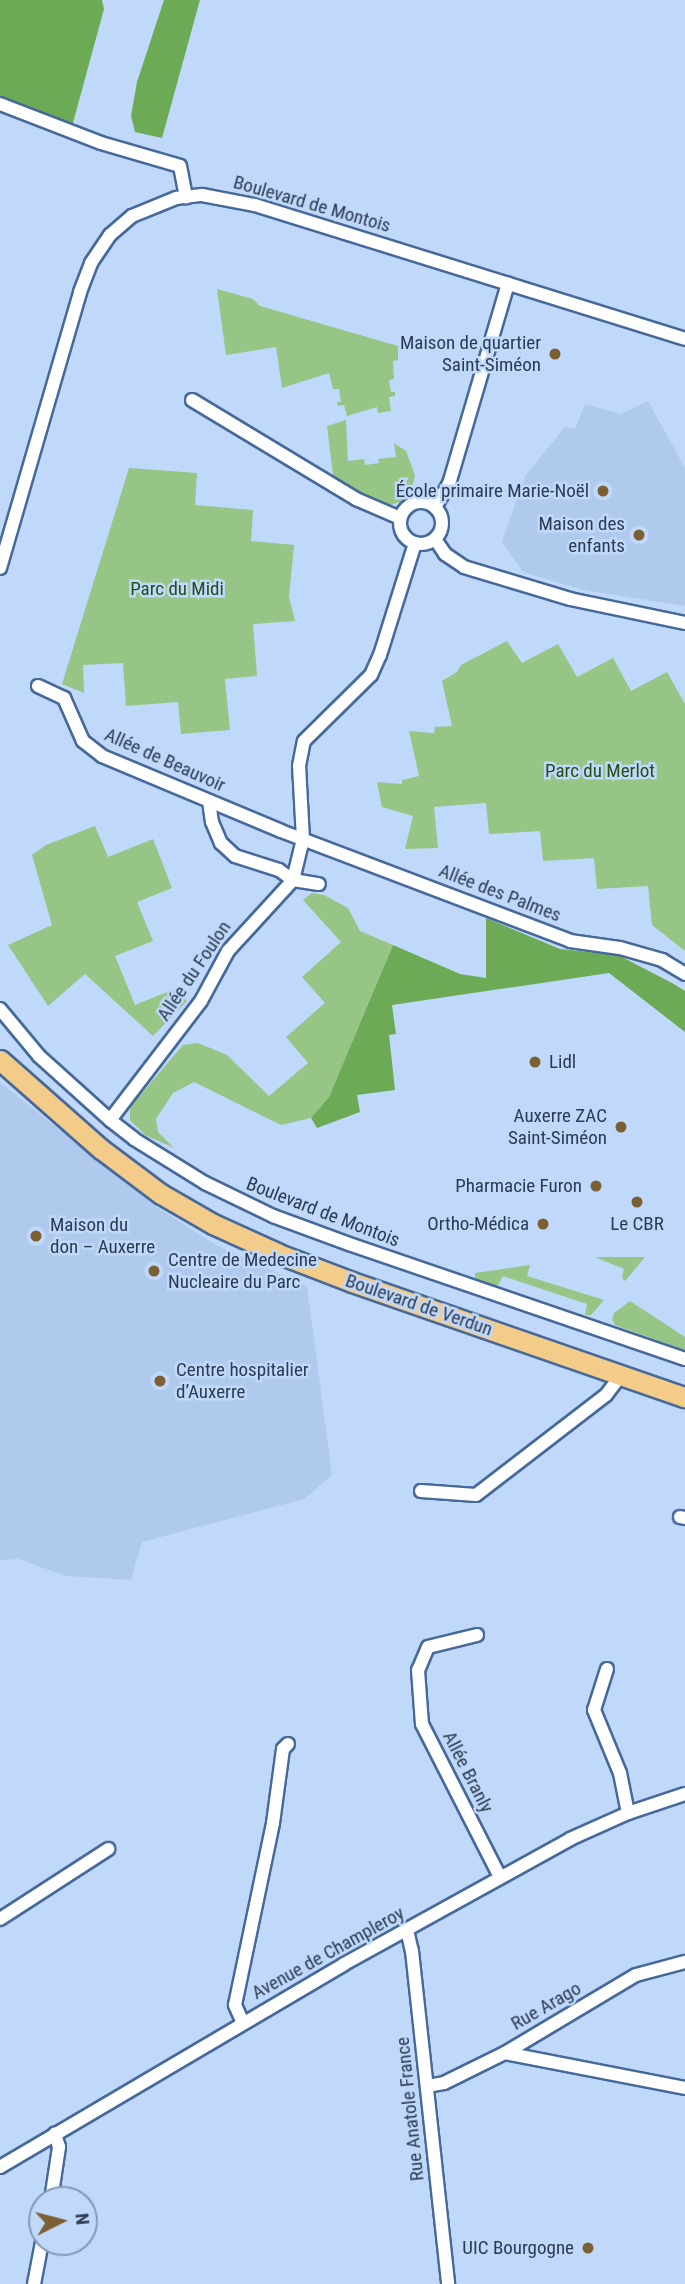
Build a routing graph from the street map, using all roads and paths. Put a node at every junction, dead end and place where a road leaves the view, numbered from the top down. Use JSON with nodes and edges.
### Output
{"nodes":[{"id":1,"x":0,"y":104,"type":"edge"},
{"id":2,"x":186,"y":197,"type":"junction"},
{"id":3,"x":508,"y":284,"type":"junction"},
{"id":4,"x":685,"y":339,"type":"edge"},
{"id":5,"x":192,"y":400,"type":"dead end"},
{"id":6,"x":435,"y":508,"type":"junction"},
{"id":7,"x":400,"y":518,"type":"junction"},
{"id":8,"x":435,"y":539,"type":"junction"},
{"id":9,"x":415,"y":543,"type":"junction"},
{"id":10,"x":0,"y":568,"type":"edge"},
{"id":11,"x":685,"y":623,"type":"edge"},
{"id":12,"x":38,"y":686,"type":"dead end"},
{"id":13,"x":209,"y":801,"type":"junction"},
{"id":14,"x":303,"y":839,"type":"junction"},
{"id":15,"x":293,"y":880,"type":"junction"},
{"id":16,"x":319,"y":884,"type":"dead end"},
{"id":17,"x":685,"y":974,"type":"edge"},
{"id":18,"x":0,"y":1009,"type":"edge"},
{"id":19,"x":0,"y":1060,"type":"edge"},
{"id":20,"x":110,"y":1120,"type":"junction"},
{"id":21,"x":685,"y":1359,"type":"edge"},
{"id":22,"x":621,"y":1374,"type":"junction"},
{"id":23,"x":685,"y":1397,"type":"edge"},
{"id":24,"x":421,"y":1491,"type":"dead end"},
{"id":25,"x":478,"y":1635,"type":"dead end"},
{"id":26,"x":607,"y":1669,"type":"dead end"},
{"id":27,"x":288,"y":1744,"type":"dead end"},
{"id":28,"x":685,"y":1794,"type":"edge"},
{"id":29,"x":628,"y":1813,"type":"junction"},
{"id":30,"x":108,"y":1849,"type":"dead end"},
{"id":31,"x":500,"y":1877,"type":"junction"},
{"id":32,"x":0,"y":1919,"type":"edge"},
{"id":33,"x":407,"y":1930,"type":"junction"},
{"id":34,"x":685,"y":1962,"type":"edge"},
{"id":35,"x":243,"y":2023,"type":"junction"},
{"id":36,"x":505,"y":2053,"type":"junction"},
{"id":37,"x":427,"y":2086,"type":"junction"},
{"id":38,"x":685,"y":2088,"type":"edge"},
{"id":39,"x":55,"y":2134,"type":"junction"},
{"id":40,"x":0,"y":2167,"type":"edge"},
{"id":41,"x":53,"y":2186,"type":"edge"},
{"id":42,"x":39,"y":2256,"type":"edge"},
{"id":43,"x":34,"y":2284,"type":"edge"},
{"id":44,"x":448,"y":2284,"type":"edge"}],
"edges":[{"from":1,"to":2,"type":"street"},
{"from":2,"to":3,"type":"street","name":"Boulevard de Montois"},
{"from":2,"to":10,"type":"street","name":"Boulevard de Montois"},
{"from":3,"to":4,"type":"street","name":"Boulevard de Montois"},
{"from":3,"to":6,"type":"street"},
{"from":5,"to":7,"type":"street"},
{"from":6,"to":7,"type":"street"},
{"from":6,"to":8,"type":"street"},
{"from":7,"to":9,"type":"street"},
{"from":8,"to":9,"type":"street"},
{"from":8,"to":11,"type":"street"},
{"from":9,"to":14,"type":"street","name":"Allée du Foulon"},
{"from":12,"to":13,"type":"street","name":"Allée de Beauvoir"},
{"from":13,"to":14,"type":"street","name":"Allée de Beauvoir"},
{"from":13,"to":15,"type":"street"},
{"from":14,"to":15,"type":"street","name":"Allée du Foulon"},
{"from":14,"to":17,"type":"street","name":"Allée des Palmes"},
{"from":15,"to":16,"type":"street"},
{"from":15,"to":20,"type":"street","name":"Allée du Foulon"},
{"from":18,"to":20,"type":"street","name":"Boulevard de Montois"},
{"from":19,"to":22,"type":"main road","name":"Boulevard de Verdun"},
{"from":20,"to":21,"type":"street","name":"Boulevard de Montois"},
{"from":22,"to":23,"type":"main road","name":"Boulevard de Verdun"},
{"from":22,"to":24,"type":"street"},
{"from":25,"to":31,"type":"street","name":"Allée Branly"},
{"from":26,"to":29,"type":"street"},
{"from":27,"to":35,"type":"street"},
{"from":28,"to":29,"type":"street","name":"Avenue de Champleroy"},
{"from":29,"to":31,"type":"street","name":"Avenue de Champleroy"},
{"from":30,"to":32,"type":"street"},
{"from":31,"to":33,"type":"street","name":"Avenue de Champleroy"},
{"from":33,"to":35,"type":"street","name":"Avenue de Champleroy"},
{"from":33,"to":37,"type":"street","name":"Rue Anatole France"},
{"from":34,"to":36,"type":"street","name":"Rue Arago"},
{"from":35,"to":39,"type":"street","name":"Avenue de Champleroy"},
{"from":36,"to":37,"type":"street","name":"Rue Arago"},
{"from":36,"to":38,"type":"street"},
{"from":37,"to":44,"type":"street","name":"Rue Anatole France"},
{"from":39,"to":40,"type":"street","name":"Avenue de Champleroy"},
{"from":39,"to":41,"type":"street"},
{"from":42,"to":43,"type":"street"}]}
